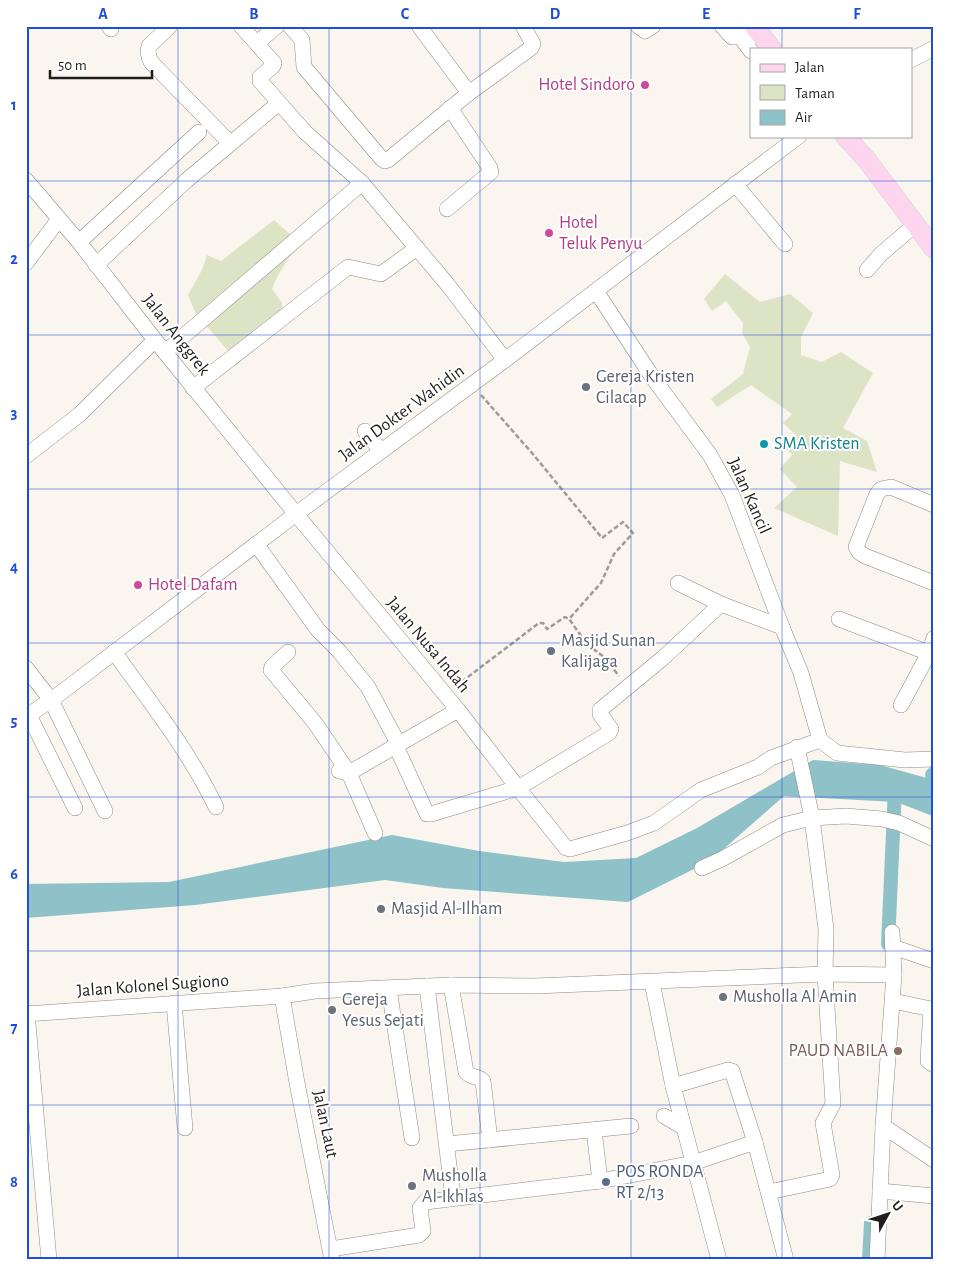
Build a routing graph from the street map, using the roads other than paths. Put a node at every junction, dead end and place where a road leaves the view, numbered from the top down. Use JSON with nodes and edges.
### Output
{"nodes":[{"id":1,"x":170,"y":26,"type":"edge"},
{"id":2,"x":241,"y":26,"type":"edge"},
{"id":3,"x":277,"y":26,"type":"edge"},
{"id":4,"x":290,"y":26,"type":"edge"},
{"id":5,"x":419,"y":26,"type":"edge"},
{"id":6,"x":523,"y":26,"type":"edge"},
{"id":7,"x":638,"y":26,"type":"edge"},
{"id":8,"x":653,"y":26,"type":"edge"},
{"id":9,"x":722,"y":26,"type":"edge"},
{"id":10,"x":754,"y":28,"type":"edge"},
{"id":11,"x":257,"y":43,"type":"junction"},
{"id":12,"x":771,"y":48,"type":"edge"},
{"id":13,"x":934,"y":48,"type":"edge"},
{"id":14,"x":750,"y":50,"type":"edge"},
{"id":15,"x":912,"y":59,"type":"edge"},
{"id":16,"x":469,"y":93,"type":"junction"},
{"id":17,"x":279,"y":103,"type":"junction"},
{"id":18,"x":450,"y":108,"type":"junction"},
{"id":19,"x":199,"y":132,"type":"dead end"},
{"id":20,"x":796,"y":138,"type":"edge"},
{"id":21,"x":847,"y":138,"type":"edge"},
{"id":22,"x":230,"y":143,"type":"junction"},
{"id":23,"x":27,"y":182,"type":"edge"},
{"id":24,"x":362,"y":183,"type":"junction"},
{"id":25,"x":735,"y":184,"type":"junction"},
{"id":26,"x":447,"y":209,"type":"dead end"},
{"id":27,"x":59,"y":219,"type":"junction"},
{"id":28,"x":916,"y":224,"type":"junction"},
{"id":29,"x":78,"y":242,"type":"junction"},
{"id":30,"x":785,"y":244,"type":"dead end"},
{"id":31,"x":417,"y":248,"type":"junction"},
{"id":32,"x":934,"y":248,"type":"edge"},
{"id":33,"x":26,"y":263,"type":"edge"},
{"id":34,"x":96,"y":265,"type":"junction"},
{"id":35,"x":867,"y":270,"type":"dead end"},
{"id":36,"x":596,"y":292,"type":"junction"},
{"id":37,"x":155,"y":340,"type":"junction"},
{"id":38,"x":165,"y":352,"type":"junction"},
{"id":39,"x":505,"y":360,"type":"junction"},
{"id":40,"x":193,"y":388,"type":"junction"},
{"id":41,"x":365,"y":431,"type":"dead end"},
{"id":42,"x":381,"y":451,"type":"junction"},
{"id":43,"x":26,"y":456,"type":"edge"},
{"id":44,"x":934,"y":505,"type":"edge"},
{"id":45,"x":296,"y":514,"type":"junction"},
{"id":46,"x":256,"y":544,"type":"junction"},
{"id":47,"x":678,"y":583,"type":"dead end"},
{"id":48,"x":934,"y":583,"type":"edge"},
{"id":49,"x":721,"y":604,"type":"junction"},
{"id":50,"x":839,"y":620,"type":"dead end"},
{"id":51,"x":782,"y":627,"type":"junction"},
{"id":52,"x":934,"y":638,"type":"edge"},
{"id":53,"x":114,"y":652,"type":"junction"},
{"id":54,"x":288,"y":652,"type":"dead end"},
{"id":55,"x":929,"y":653,"type":"junction"},
{"id":56,"x":26,"y":668,"type":"edge"},
{"id":57,"x":51,"y":700,"type":"junction"},
{"id":58,"x":901,"y":705,"type":"dead end"},
{"id":59,"x":458,"y":710,"type":"junction"},
{"id":60,"x":28,"y":716,"type":"edge"},
{"id":61,"x":820,"y":740,"type":"junction"},
{"id":62,"x":397,"y":746,"type":"junction"},
{"id":63,"x":798,"y":754,"type":"junction"},
{"id":64,"x":931,"y":756,"type":"edge"},
{"id":65,"x":342,"y":772,"type":"junction"},
{"id":66,"x":518,"y":788,"type":"junction"},
{"id":67,"x":216,"y":807,"type":"dead end"},
{"id":68,"x":76,"y":808,"type":"dead end"},
{"id":69,"x":106,"y":811,"type":"dead end"},
{"id":70,"x":811,"y":814,"type":"junction"},
{"id":71,"x":375,"y":832,"type":"dead end"},
{"id":72,"x":934,"y":839,"type":"edge"},
{"id":73,"x":702,"y":868,"type":"dead end"},
{"id":74,"x":934,"y":960,"type":"edge"},
{"id":75,"x":825,"y":974,"type":"junction"},
{"id":76,"x":893,"y":975,"type":"junction"},
{"id":77,"x":652,"y":982,"type":"junction"},
{"id":78,"x":451,"y":985,"type":"junction"},
{"id":79,"x":427,"y":986,"type":"junction"},
{"id":80,"x":389,"y":989,"type":"junction"},
{"id":81,"x":282,"y":996,"type":"junction"},
{"id":82,"x":893,"y":1001,"type":"junction"},
{"id":83,"x":174,"y":1003,"type":"junction"},
{"id":84,"x":932,"y":1009,"type":"edge"},
{"id":85,"x":27,"y":1014,"type":"edge"},
{"id":86,"x":934,"y":1065,"type":"edge"},
{"id":87,"x":673,"y":1086,"type":"junction"},
{"id":88,"x":664,"y":1116,"type":"dead end"},
{"id":89,"x":632,"y":1126,"type":"dead end"},
{"id":90,"x":883,"y":1126,"type":"junction"},
{"id":91,"x":684,"y":1127,"type":"junction"},
{"id":92,"x":185,"y":1128,"type":"dead end"},
{"id":93,"x":594,"y":1130,"type":"junction"},
{"id":94,"x":412,"y":1138,"type":"dead end"},
{"id":95,"x":490,"y":1140,"type":"junction"},
{"id":96,"x":755,"y":1142,"type":"junction"},
{"id":97,"x":447,"y":1144,"type":"junction"},
{"id":98,"x":934,"y":1160,"type":"edge"},
{"id":99,"x":692,"y":1163,"type":"junction"},
{"id":100,"x":600,"y":1181,"type":"junction"},
{"id":101,"x":880,"y":1191,"type":"junction"},
{"id":102,"x":769,"y":1192,"type":"junction"},
{"id":103,"x":934,"y":1196,"type":"edge"},
{"id":104,"x":453,"y":1198,"type":"junction"},
{"id":105,"x":332,"y":1254,"type":"edge"},
{"id":106,"x":49,"y":1260,"type":"edge"},
{"id":107,"x":719,"y":1260,"type":"edge"},
{"id":108,"x":786,"y":1260,"type":"edge"},
{"id":109,"x":877,"y":1260,"type":"edge"}],
"edges":[{"from":1,"to":22,"type":"street"},
{"from":2,"to":11,"type":"street"},
{"from":3,"to":11,"type":"street"},
{"from":4,"to":18,"type":"street"},
{"from":5,"to":16,"type":"street"},
{"from":6,"to":16,"type":"street"},
{"from":7,"to":8,"type":"street"},
{"from":9,"to":10,"type":"street"},
{"from":10,"to":12,"type":"main road"},
{"from":10,"to":14,"type":"street"},
{"from":11,"to":17,"type":"street"},
{"from":13,"to":15,"type":"street"},
{"from":16,"to":18,"type":"street"},
{"from":17,"to":22,"type":"street"},
{"from":17,"to":24,"type":"street"},
{"from":18,"to":26,"type":"street"},
{"from":19,"to":29,"type":"street"},
{"from":20,"to":25,"type":"street","name":"Jalan Dokter Wahidin"},
{"from":21,"to":28,"type":"main road"},
{"from":22,"to":34,"type":"street"},
{"from":23,"to":27,"type":"street","name":"Jalan Anggrek"},
{"from":24,"to":31,"type":"street"},
{"from":24,"to":38,"type":"street"},
{"from":25,"to":30,"type":"street"},
{"from":25,"to":36,"type":"street","name":"Jalan Dokter Wahidin"},
{"from":27,"to":29,"type":"street","name":"Jalan Anggrek"},
{"from":27,"to":33,"type":"street"},
{"from":28,"to":32,"type":"main road"},
{"from":28,"to":35,"type":"street"},
{"from":29,"to":34,"type":"street","name":"Jalan Anggrek"},
{"from":31,"to":39,"type":"street"},
{"from":31,"to":40,"type":"street"},
{"from":34,"to":37,"type":"street","name":"Jalan Anggrek"},
{"from":36,"to":39,"type":"street","name":"Jalan Dokter Wahidin"},
{"from":36,"to":51,"type":"street","name":"Jalan Kancil"},
{"from":37,"to":38,"type":"street","name":"Jalan Anggrek"},
{"from":37,"to":43,"type":"street"},
{"from":38,"to":40,"type":"street","name":"Jalan Anggrek"},
{"from":39,"to":42,"type":"street","name":"Jalan Dokter Wahidin"},
{"from":40,"to":45,"type":"street","name":"Jalan Anggrek"},
{"from":41,"to":42,"type":"street"},
{"from":42,"to":45,"type":"street","name":"Jalan Dokter Wahidin"},
{"from":44,"to":48,"type":"street"},
{"from":45,"to":46,"type":"street","name":"Jalan Dokter Wahidin"},
{"from":45,"to":59,"type":"street","name":"Jalan Nusa Indah"},
{"from":46,"to":53,"type":"street","name":"Jalan Dokter Wahidin"},
{"from":46,"to":62,"type":"street"},
{"from":47,"to":49,"type":"street"},
{"from":49,"to":51,"type":"street"},
{"from":49,"to":66,"type":"street"},
{"from":50,"to":55,"type":"street"},
{"from":51,"to":61,"type":"street","name":"Jalan Kancil"},
{"from":52,"to":55,"type":"street"},
{"from":53,"to":57,"type":"street","name":"Jalan Dokter Wahidin"},
{"from":53,"to":67,"type":"street"},
{"from":54,"to":65,"type":"street"},
{"from":55,"to":58,"type":"street"},
{"from":56,"to":57,"type":"street"},
{"from":57,"to":60,"type":"street","name":"Jalan Dokter Wahidin"},
{"from":57,"to":69,"type":"street"},
{"from":59,"to":62,"type":"street"},
{"from":59,"to":66,"type":"street","name":"Jalan Nusa Indah"},
{"from":60,"to":68,"type":"street"},
{"from":61,"to":63,"type":"street"},
{"from":61,"to":64,"type":"street"},
{"from":62,"to":65,"type":"street"},
{"from":62,"to":66,"type":"street"},
{"from":63,"to":66,"type":"street","name":"Jalan Nusa Indah"},
{"from":63,"to":70,"type":"street"},
{"from":65,"to":71,"type":"street"},
{"from":70,"to":72,"type":"street"},
{"from":70,"to":73,"type":"street"},
{"from":70,"to":75,"type":"street"},
{"from":74,"to":76,"type":"street"},
{"from":75,"to":76,"type":"street","name":"Jalan Kolonel Sugiono"},
{"from":75,"to":77,"type":"street","name":"Jalan Kolonel Sugiono"},
{"from":75,"to":102,"type":"street"},
{"from":76,"to":82,"type":"street"},
{"from":77,"to":78,"type":"street","name":"Jalan Kolonel Sugiono"},
{"from":77,"to":87,"type":"street"},
{"from":78,"to":79,"type":"street","name":"Jalan Kolonel Sugiono"},
{"from":78,"to":95,"type":"street"},
{"from":79,"to":80,"type":"street","name":"Jalan Kolonel Sugiono"},
{"from":79,"to":97,"type":"street"},
{"from":80,"to":81,"type":"street","name":"Jalan Kolonel Sugiono"},
{"from":80,"to":94,"type":"street"},
{"from":81,"to":83,"type":"street","name":"Jalan Kolonel Sugiono"},
{"from":81,"to":105,"type":"street","name":"Jalan Laut"},
{"from":82,"to":84,"type":"street"},
{"from":82,"to":90,"type":"street"},
{"from":83,"to":85,"type":"street","name":"Jalan Kolonel Sugiono"},
{"from":83,"to":92,"type":"street"},
{"from":84,"to":86,"type":"street"},
{"from":85,"to":106,"type":"street"},
{"from":87,"to":91,"type":"street"},
{"from":87,"to":96,"type":"street"},
{"from":88,"to":91,"type":"street"},
{"from":89,"to":93,"type":"street"},
{"from":90,"to":98,"type":"street"},
{"from":90,"to":101,"type":"street"},
{"from":91,"to":99,"type":"street"},
{"from":93,"to":95,"type":"street"},
{"from":93,"to":100,"type":"street"},
{"from":95,"to":97,"type":"street"},
{"from":96,"to":99,"type":"street"},
{"from":96,"to":102,"type":"street"},
{"from":97,"to":104,"type":"street"},
{"from":99,"to":100,"type":"street"},
{"from":99,"to":107,"type":"street"},
{"from":100,"to":104,"type":"street"},
{"from":101,"to":103,"type":"street"},
{"from":101,"to":109,"type":"street"},
{"from":102,"to":108,"type":"street"},
{"from":104,"to":105,"type":"street"}]}
